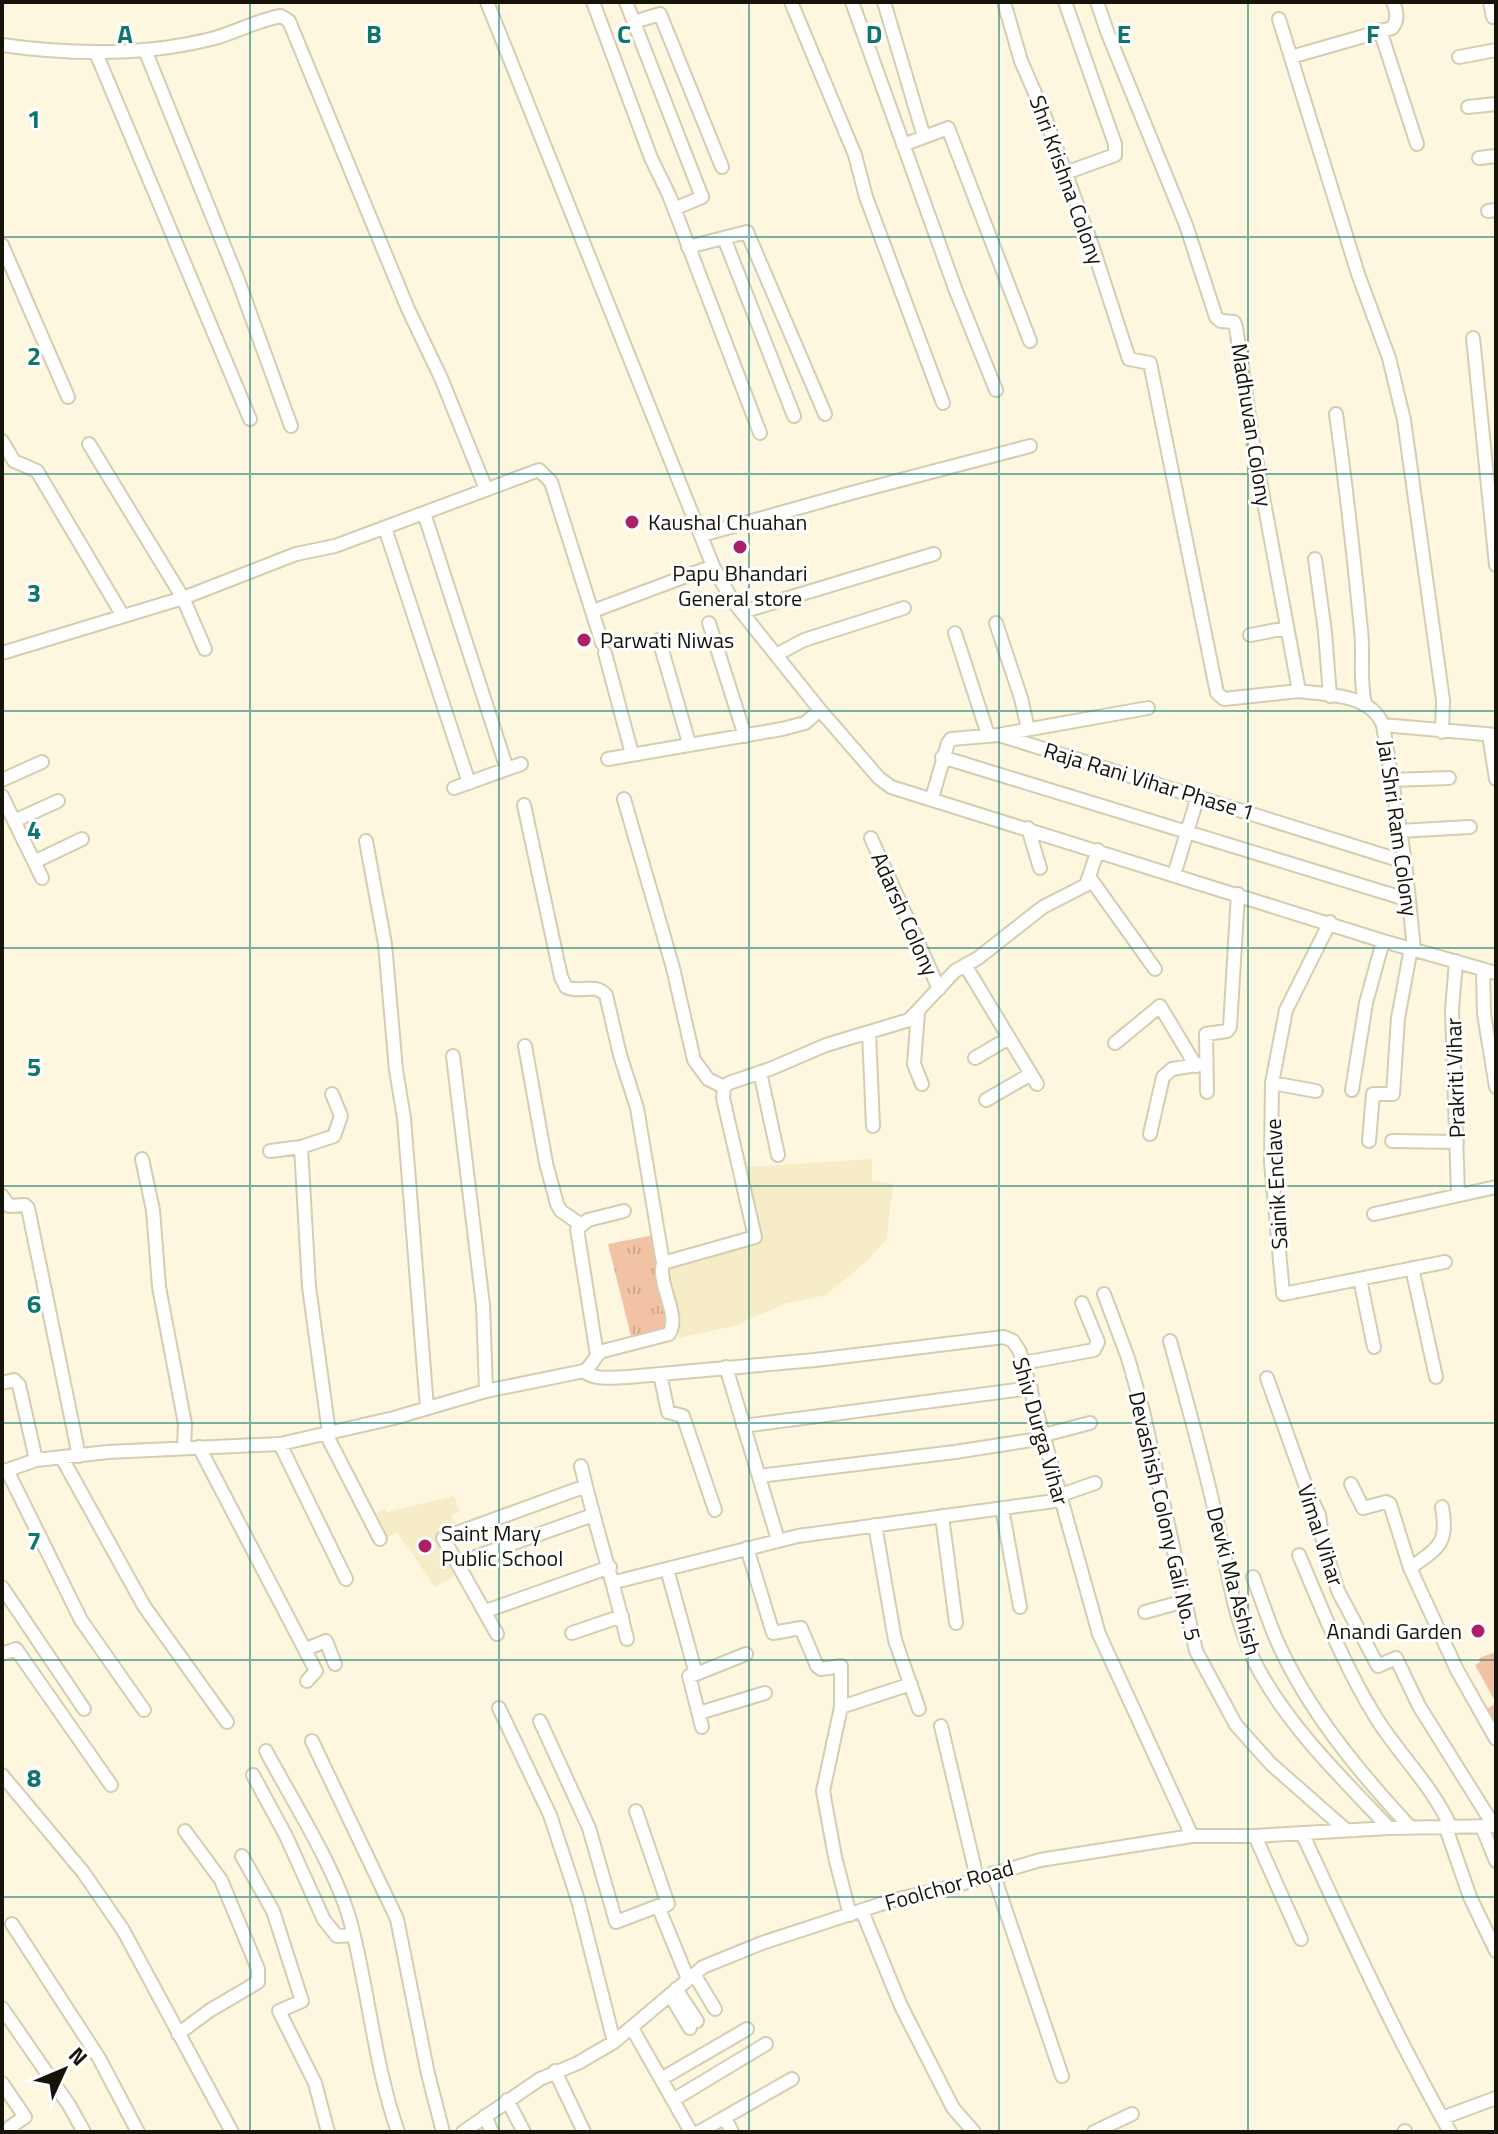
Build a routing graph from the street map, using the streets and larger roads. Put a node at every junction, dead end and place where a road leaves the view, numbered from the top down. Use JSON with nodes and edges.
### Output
{"nodes":[{"id":1,"x":487,"y":2,"type":"edge"},
{"id":2,"x":593,"y":2,"type":"edge"},
{"id":3,"x":626,"y":2,"type":"edge"},
{"id":4,"x":791,"y":2,"type":"edge"},
{"id":5,"x":852,"y":2,"type":"edge"},
{"id":6,"x":884,"y":2,"type":"edge"},
{"id":7,"x":1004,"y":2,"type":"edge"},
{"id":8,"x":1065,"y":2,"type":"edge"},
{"id":9,"x":1097,"y":2,"type":"edge"},
{"id":10,"x":1393,"y":2,"type":"edge"},
{"id":11,"x":1490,"y":2,"type":"edge"},
{"id":12,"x":1493,"y":17,"type":"dead end"},
{"id":13,"x":1279,"y":19,"type":"dead end"},
{"id":14,"x":634,"y":22,"type":"junction"},
{"id":15,"x":1380,"y":30,"type":"junction"},
{"id":16,"x":2,"y":45,"type":"edge"},
{"id":17,"x":145,"y":50,"type":"junction"},
{"id":18,"x":1496,"y":50,"type":"edge"},
{"id":19,"x":96,"y":53,"type":"junction"},
{"id":20,"x":1291,"y":57,"type":"junction"},
{"id":21,"x":1459,"y":57,"type":"dead end"},
{"id":22,"x":1496,"y":104,"type":"edge"},
{"id":23,"x":1468,"y":107,"type":"dead end"},
{"id":24,"x":924,"y":137,"type":"junction"},
{"id":25,"x":1417,"y":144,"type":"dead end"},
{"id":26,"x":903,"y":145,"type":"junction"},
{"id":27,"x":1496,"y":156,"type":"edge"},
{"id":28,"x":1479,"y":158,"type":"dead end"},
{"id":29,"x":722,"y":167,"type":"dead end"},
{"id":30,"x":1065,"y":173,"type":"junction"},
{"id":31,"x":674,"y":209,"type":"junction"},
{"id":32,"x":724,"y":238,"type":"junction"},
{"id":33,"x":2,"y":245,"type":"edge"},
{"id":34,"x":688,"y":247,"type":"junction"},
{"id":35,"x":1473,"y":338,"type":"dead end"},
{"id":36,"x":1030,"y":341,"type":"dead end"},
{"id":37,"x":996,"y":390,"type":"dead end"},
{"id":38,"x":68,"y":397,"type":"dead end"},
{"id":39,"x":943,"y":403,"type":"dead end"},
{"id":40,"x":825,"y":414,"type":"dead end"},
{"id":41,"x":1336,"y":414,"type":"dead end"},
{"id":42,"x":794,"y":416,"type":"dead end"},
{"id":43,"x":250,"y":419,"type":"dead end"},
{"id":44,"x":291,"y":426,"type":"dead end"},
{"id":45,"x":760,"y":433,"type":"dead end"},
{"id":46,"x":2,"y":441,"type":"edge"},
{"id":47,"x":89,"y":444,"type":"dead end"},
{"id":48,"x":1030,"y":446,"type":"dead end"},
{"id":49,"x":486,"y":489,"type":"junction"},
{"id":50,"x":424,"y":513,"type":"junction"},
{"id":51,"x":385,"y":528,"type":"junction"},
{"id":52,"x":702,"y":535,"type":"junction"},
{"id":53,"x":934,"y":554,"type":"dead end"},
{"id":54,"x":1315,"y":559,"type":"dead end"},
{"id":55,"x":1496,"y":565,"type":"edge"},
{"id":56,"x":713,"y":566,"type":"junction"},
{"id":57,"x":183,"y":598,"type":"junction"},
{"id":58,"x":904,"y":608,"type":"dead end"},
{"id":59,"x":593,"y":611,"type":"junction"},
{"id":60,"x":742,"y":612,"type":"junction"},
{"id":61,"x":123,"y":616,"type":"junction"},
{"id":62,"x":709,"y":623,"type":"dead end"},
{"id":63,"x":996,"y":623,"type":"dead end"},
{"id":64,"x":1287,"y":628,"type":"junction"},
{"id":65,"x":955,"y":633,"type":"dead end"},
{"id":66,"x":1250,"y":635,"type":"dead end"},
{"id":67,"x":659,"y":640,"type":"dead end"},
{"id":68,"x":205,"y":649,"type":"dead end"},
{"id":69,"x":2,"y":653,"type":"edge"},
{"id":70,"x":776,"y":655,"type":"junction"},
{"id":71,"x":1299,"y":691,"type":"junction"},
{"id":72,"x":1330,"y":696,"type":"junction"},
{"id":73,"x":1365,"y":703,"type":"junction"},
{"id":74,"x":1148,"y":708,"type":"dead end"},
{"id":75,"x":816,"y":714,"type":"junction"},
{"id":76,"x":1383,"y":725,"type":"junction"},
{"id":77,"x":1028,"y":729,"type":"junction"},
{"id":78,"x":1442,"y":732,"type":"junction"},
{"id":79,"x":994,"y":735,"type":"junction"},
{"id":80,"x":1492,"y":735,"type":"edge"},
{"id":81,"x":745,"y":736,"type":"junction"},
{"id":82,"x":689,"y":743,"type":"junction"},
{"id":83,"x":632,"y":754,"type":"junction"},
{"id":84,"x":942,"y":757,"type":"junction"},
{"id":85,"x":608,"y":759,"type":"dead end"},
{"id":86,"x":42,"y":762,"type":"dead end"},
{"id":87,"x":521,"y":764,"type":"dead end"},
{"id":88,"x":507,"y":769,"type":"junction"},
{"id":89,"x":1449,"y":778,"type":"dead end"},
{"id":90,"x":1496,"y":779,"type":"edge"},
{"id":91,"x":2,"y":780,"type":"edge"},
{"id":92,"x":1391,"y":780,"type":"junction"},
{"id":93,"x":469,"y":783,"type":"junction"},
{"id":94,"x":454,"y":788,"type":"dead end"},
{"id":95,"x":2,"y":796,"type":"edge"},
{"id":96,"x":1198,"y":796,"type":"junction"},
{"id":97,"x":932,"y":798,"type":"junction"},
{"id":98,"x":624,"y":799,"type":"dead end"},
{"id":99,"x":58,"y":801,"type":"dead end"},
{"id":100,"x":524,"y":805,"type":"dead end"},
{"id":101,"x":14,"y":821,"type":"junction"},
{"id":102,"x":1470,"y":827,"type":"dead end"},
{"id":103,"x":1028,"y":828,"type":"junction"},
{"id":104,"x":1187,"y":831,"type":"junction"},
{"id":105,"x":1399,"y":831,"type":"junction"},
{"id":106,"x":871,"y":838,"type":"dead end"},
{"id":107,"x":82,"y":839,"type":"dead end"},
{"id":108,"x":366,"y":841,"type":"dead end"},
{"id":109,"x":1098,"y":850,"type":"junction"},
{"id":110,"x":34,"y":862,"type":"junction"},
{"id":111,"x":1405,"y":862,"type":"junction"},
{"id":112,"x":1040,"y":868,"type":"dead end"},
{"id":113,"x":1174,"y":875,"type":"junction"},
{"id":114,"x":42,"y":878,"type":"dead end"},
{"id":115,"x":1090,"y":878,"type":"junction"},
{"id":116,"x":1238,"y":894,"type":"junction"},
{"id":117,"x":1409,"y":900,"type":"junction"},
{"id":118,"x":1330,"y":922,"type":"junction"},
{"id":119,"x":1383,"y":941,"type":"junction"},
{"id":120,"x":1413,"y":948,"type":"junction"},
{"id":121,"x":1456,"y":961,"type":"junction"},
{"id":122,"x":965,"y":965,"type":"junction"},
{"id":123,"x":1155,"y":969,"type":"dead end"},
{"id":124,"x":1489,"y":971,"type":"edge"},
{"id":125,"x":939,"y":989,"type":"junction"},
{"id":126,"x":918,"y":1012,"type":"junction"},
{"id":127,"x":869,"y":1032,"type":"junction"},
{"id":128,"x":1009,"y":1038,"type":"junction"},
{"id":129,"x":1115,"y":1043,"type":"dead end"},
{"id":130,"x":525,"y":1046,"type":"dead end"},
{"id":131,"x":453,"y":1056,"type":"dead end"},
{"id":132,"x":975,"y":1058,"type":"dead end"},
{"id":133,"x":1201,"y":1064,"type":"junction"},
{"id":134,"x":760,"y":1072,"type":"junction"},
{"id":135,"x":1272,"y":1083,"type":"junction"},
{"id":136,"x":922,"y":1084,"type":"dead end"},
{"id":137,"x":724,"y":1087,"type":"junction"},
{"id":138,"x":1496,"y":1087,"type":"edge"},
{"id":139,"x":1352,"y":1090,"type":"dead end"},
{"id":140,"x":1316,"y":1091,"type":"dead end"},
{"id":141,"x":1207,"y":1092,"type":"dead end"},
{"id":142,"x":332,"y":1094,"type":"dead end"},
{"id":143,"x":986,"y":1100,"type":"dead end"},
{"id":144,"x":873,"y":1126,"type":"dead end"},
{"id":145,"x":1150,"y":1134,"type":"dead end"},
{"id":146,"x":1369,"y":1141,"type":"dead end"},
{"id":147,"x":1392,"y":1141,"type":"dead end"},
{"id":148,"x":1457,"y":1142,"type":"junction"},
{"id":149,"x":301,"y":1147,"type":"junction"},
{"id":150,"x":270,"y":1151,"type":"dead end"},
{"id":151,"x":778,"y":1155,"type":"dead end"},
{"id":152,"x":142,"y":1159,"type":"dead end"},
{"id":153,"x":1496,"y":1187,"type":"edge"},
{"id":154,"x":1458,"y":1194,"type":"junction"},
{"id":155,"x":2,"y":1196,"type":"edge"},
{"id":156,"x":624,"y":1211,"type":"dead end"},
{"id":157,"x":1374,"y":1214,"type":"dead end"},
{"id":158,"x":580,"y":1224,"type":"junction"},
{"id":159,"x":1445,"y":1262,"type":"dead end"},
{"id":160,"x":663,"y":1263,"type":"junction"},
{"id":161,"x":1412,"y":1268,"type":"junction"},
{"id":162,"x":1360,"y":1279,"type":"junction"},
{"id":163,"x":1104,"y":1294,"type":"dead end"},
{"id":164,"x":1082,"y":1303,"type":"dead end"},
{"id":165,"x":1170,"y":1341,"type":"dead end"},
{"id":166,"x":1374,"y":1347,"type":"dead end"},
{"id":167,"x":597,"y":1355,"type":"junction"},
{"id":168,"x":1023,"y":1363,"type":"junction"},
{"id":169,"x":726,"y":1367,"type":"junction"},
{"id":170,"x":584,"y":1371,"type":"junction"},
{"id":171,"x":660,"y":1374,"type":"junction"},
{"id":172,"x":1436,"y":1377,"type":"dead end"},
{"id":173,"x":1267,"y":1378,"type":"dead end"},
{"id":174,"x":2,"y":1383,"type":"edge"},
{"id":175,"x":1031,"y":1388,"type":"junction"},
{"id":176,"x":486,"y":1391,"type":"junction"},
{"id":177,"x":427,"y":1408,"type":"junction"},
{"id":178,"x":1090,"y":1423,"type":"dead end"},
{"id":179,"x":743,"y":1426,"type":"junction"},
{"id":180,"x":327,"y":1434,"type":"junction"},
{"id":181,"x":1045,"y":1436,"type":"junction"},
{"id":182,"x":280,"y":1444,"type":"junction"},
{"id":183,"x":184,"y":1447,"type":"junction"},
{"id":184,"x":199,"y":1447,"type":"junction"},
{"id":185,"x":79,"y":1456,"type":"junction"},
{"id":186,"x":62,"y":1458,"type":"junction"},
{"id":187,"x":36,"y":1460,"type":"junction"},
{"id":188,"x":581,"y":1466,"type":"dead end"},
{"id":189,"x":4,"y":1471,"type":"edge"},
{"id":190,"x":759,"y":1476,"type":"junction"},
{"id":191,"x":1095,"y":1483,"type":"dead end"},
{"id":192,"x":1351,"y":1484,"type":"dead end"},
{"id":193,"x":586,"y":1486,"type":"junction"},
{"id":194,"x":1061,"y":1498,"type":"junction"},
{"id":195,"x":1442,"y":1507,"type":"dead end"},
{"id":196,"x":1002,"y":1508,"type":"junction"},
{"id":197,"x":715,"y":1510,"type":"dead end"},
{"id":198,"x":593,"y":1515,"type":"junction"},
{"id":199,"x":942,"y":1516,"type":"junction"},
{"id":200,"x":875,"y":1525,"type":"junction"},
{"id":201,"x":380,"y":1539,"type":"dead end"},
{"id":202,"x":778,"y":1540,"type":"junction"},
{"id":203,"x":747,"y":1548,"type":"junction"},
{"id":204,"x":1299,"y":1555,"type":"dead end"},
{"id":205,"x":458,"y":1563,"type":"junction"},
{"id":206,"x":610,"y":1567,"type":"junction"},
{"id":207,"x":1410,"y":1568,"type":"junction"},
{"id":208,"x":667,"y":1569,"type":"junction"},
{"id":209,"x":1253,"y":1577,"type":"dead end"},
{"id":210,"x":346,"y":1579,"type":"dead end"},
{"id":211,"x":615,"y":1582,"type":"junction"},
{"id":212,"x":2,"y":1587,"type":"edge"},
{"id":213,"x":1185,"y":1601,"type":"junction"},
{"id":214,"x":1020,"y":1607,"type":"dead end"},
{"id":215,"x":486,"y":1611,"type":"junction"},
{"id":216,"x":1145,"y":1612,"type":"dead end"},
{"id":217,"x":622,"y":1616,"type":"junction"},
{"id":218,"x":956,"y":1623,"type":"dead end"},
{"id":219,"x":572,"y":1633,"type":"dead end"},
{"id":220,"x":497,"y":1634,"type":"dead end"},
{"id":221,"x":627,"y":1639,"type":"dead end"},
{"id":222,"x":306,"y":1649,"type":"junction"},
{"id":223,"x":2,"y":1654,"type":"edge"},
{"id":224,"x":746,"y":1654,"type":"dead end"},
{"id":225,"x":335,"y":1664,"type":"dead end"},
{"id":226,"x":696,"y":1674,"type":"junction"},
{"id":227,"x":307,"y":1681,"type":"dead end"},
{"id":228,"x":911,"y":1684,"type":"junction"},
{"id":229,"x":765,"y":1693,"type":"dead end"},
{"id":230,"x":841,"y":1707,"type":"junction"},
{"id":231,"x":499,"y":1708,"type":"dead end"},
{"id":232,"x":84,"y":1709,"type":"dead end"},
{"id":233,"x":919,"y":1709,"type":"dead end"},
{"id":234,"x":144,"y":1710,"type":"dead end"},
{"id":235,"x":699,"y":1713,"type":"junction"},
{"id":236,"x":540,"y":1721,"type":"dead end"},
{"id":237,"x":227,"y":1722,"type":"dead end"},
{"id":238,"x":941,"y":1726,"type":"dead end"},
{"id":239,"x":702,"y":1727,"type":"dead end"},
{"id":240,"x":1496,"y":1739,"type":"edge"},
{"id":241,"x":312,"y":1741,"type":"dead end"},
{"id":242,"x":266,"y":1751,"type":"dead end"},
{"id":243,"x":2,"y":1775,"type":"edge"},
{"id":244,"x":253,"y":1775,"type":"dead end"},
{"id":245,"x":111,"y":1785,"type":"dead end"},
{"id":246,"x":636,"y":1811,"type":"dead end"},
{"id":247,"x":1491,"y":1827,"type":"edge"},
{"id":248,"x":1389,"y":1828,"type":"junction"},
{"id":249,"x":1411,"y":1828,"type":"junction"},
{"id":250,"x":1448,"y":1828,"type":"junction"},
{"id":251,"x":1346,"y":1830,"type":"junction"},
{"id":252,"x":185,"y":1831,"type":"dead end"},
{"id":253,"x":1302,"y":1833,"type":"junction"},
{"id":254,"x":1192,"y":1836,"type":"junction"},
{"id":255,"x":1255,"y":1836,"type":"junction"},
{"id":256,"x":242,"y":1856,"type":"dead end"},
{"id":257,"x":1496,"y":1861,"type":"edge"},
{"id":258,"x":993,"y":1873,"type":"junction"},
{"id":259,"x":977,"y":1878,"type":"junction"},
{"id":260,"x":659,"y":1909,"type":"junction"},
{"id":261,"x":856,"y":1913,"type":"junction"},
{"id":262,"x":12,"y":1924,"type":"dead end"},
{"id":263,"x":354,"y":1935,"type":"junction"},
{"id":264,"x":1301,"y":1939,"type":"dead end"},
{"id":265,"x":1496,"y":1951,"type":"edge"},
{"id":266,"x":691,"y":1977,"type":"junction"},
{"id":267,"x":673,"y":1992,"type":"junction"},
{"id":268,"x":2,"y":2008,"type":"edge"},
{"id":269,"x":715,"y":2009,"type":"dead end"},
{"id":270,"x":694,"y":2024,"type":"dead end"},
{"id":271,"x":632,"y":2028,"type":"junction"},
{"id":272,"x":747,"y":2029,"type":"dead end"},
{"id":273,"x":178,"y":2034,"type":"junction"},
{"id":274,"x":614,"y":2042,"type":"junction"},
{"id":275,"x":766,"y":2044,"type":"dead end"},
{"id":276,"x":555,"y":2071,"type":"junction"},
{"id":277,"x":1062,"y":2076,"type":"dead end"},
{"id":278,"x":661,"y":2079,"type":"junction"},
{"id":279,"x":792,"y":2079,"type":"dead end"},
{"id":280,"x":2,"y":2083,"type":"edge"},
{"id":281,"x":1496,"y":2098,"type":"edge"},
{"id":282,"x":507,"y":2100,"type":"junction"},
{"id":283,"x":673,"y":2100,"type":"junction"},
{"id":284,"x":1132,"y":2114,"type":"dead end"},
{"id":285,"x":485,"y":2116,"type":"junction"},
{"id":286,"x":1442,"y":2118,"type":"junction"},
{"id":287,"x":722,"y":2119,"type":"junction"},
{"id":288,"x":13,"y":2132,"type":"edge"},
{"id":289,"x":84,"y":2132,"type":"edge"},
{"id":290,"x":138,"y":2132,"type":"edge"},
{"id":291,"x":232,"y":2132,"type":"edge"},
{"id":292,"x":328,"y":2132,"type":"edge"},
{"id":293,"x":398,"y":2132,"type":"edge"},
{"id":294,"x":443,"y":2132,"type":"edge"},
{"id":295,"x":463,"y":2132,"type":"edge"},
{"id":296,"x":492,"y":2132,"type":"edge"},
{"id":297,"x":524,"y":2132,"type":"edge"},
{"id":298,"x":584,"y":2132,"type":"edge"},
{"id":299,"x":691,"y":2132,"type":"edge"},
{"id":300,"x":699,"y":2132,"type":"edge"},
{"id":301,"x":732,"y":2132,"type":"edge"},
{"id":302,"x":974,"y":2132,"type":"edge"},
{"id":303,"x":1094,"y":2132,"type":"edge"},
{"id":304,"x":1450,"y":2132,"type":"edge"}],
"edges":[{"from":1,"to":52,"type":"street"},
{"from":2,"to":31,"type":"street"},
{"from":3,"to":14,"type":"street"},
{"from":4,"to":39,"type":"street"},
{"from":5,"to":26,"type":"street"},
{"from":6,"to":24,"type":"street"},
{"from":7,"to":30,"type":"street","name":"Shri Krishna Colony"},
{"from":8,"to":30,"type":"street"},
{"from":9,"to":64,"type":"street","name":"Madhuvan Colony"},
{"from":10,"to":15,"type":"street"},
{"from":11,"to":12,"type":"street"},
{"from":13,"to":20,"type":"street"},
{"from":14,"to":29,"type":"street"},
{"from":14,"to":31,"type":"street"},
{"from":15,"to":20,"type":"street"},
{"from":15,"to":25,"type":"street"},
{"from":16,"to":19,"type":"street"},
{"from":17,"to":19,"type":"street"},
{"from":17,"to":44,"type":"street"},
{"from":17,"to":49,"type":"street"},
{"from":18,"to":21,"type":"street"},
{"from":19,"to":43,"type":"street"},
{"from":20,"to":78,"type":"street"},
{"from":22,"to":23,"type":"street"},
{"from":24,"to":26,"type":"street"},
{"from":24,"to":36,"type":"street"},
{"from":26,"to":37,"type":"street"},
{"from":27,"to":28,"type":"street"},
{"from":30,"to":71,"type":"street","name":"Shri Krishna Colony"},
{"from":31,"to":34,"type":"street"},
{"from":32,"to":34,"type":"street"},
{"from":32,"to":40,"type":"street"},
{"from":32,"to":42,"type":"street"},
{"from":33,"to":38,"type":"street"},
{"from":34,"to":45,"type":"street"},
{"from":35,"to":55,"type":"street"},
{"from":41,"to":73,"type":"street"},
{"from":46,"to":61,"type":"street"},
{"from":47,"to":57,"type":"street"},
{"from":48,"to":52,"type":"street"},
{"from":49,"to":50,"type":"street"},
{"from":49,"to":59,"type":"street"},
{"from":50,"to":51,"type":"street"},
{"from":50,"to":88,"type":"street"},
{"from":51,"to":57,"type":"street"},
{"from":51,"to":93,"type":"street"},
{"from":52,"to":56,"type":"street"},
{"from":53,"to":60,"type":"street"},
{"from":54,"to":72,"type":"street"},
{"from":56,"to":59,"type":"street"},
{"from":56,"to":60,"type":"street"},
{"from":57,"to":61,"type":"street"},
{"from":57,"to":68,"type":"street"},
{"from":58,"to":70,"type":"street"},
{"from":59,"to":83,"type":"street"},
{"from":60,"to":70,"type":"street"},
{"from":61,"to":69,"type":"street"},
{"from":62,"to":81,"type":"street"},
{"from":63,"to":77,"type":"street"},
{"from":64,"to":66,"type":"street"},
{"from":64,"to":71,"type":"street","name":"Madhuvan Colony"},
{"from":65,"to":79,"type":"street"},
{"from":67,"to":82,"type":"street"},
{"from":70,"to":75,"type":"street"},
{"from":71,"to":72,"type":"street"},
{"from":72,"to":73,"type":"street"},
{"from":73,"to":76,"type":"street"},
{"from":74,"to":77,"type":"street"},
{"from":75,"to":81,"type":"street"},
{"from":75,"to":97,"type":"street"},
{"from":76,"to":78,"type":"street","name":"Jai Shri Ram Colony"},
{"from":76,"to":92,"type":"street","name":"Jai Shri Ram Colony"},
{"from":77,"to":79,"type":"street"},
{"from":78,"to":80,"type":"street","name":"Jai Shri Ram Colony"},
{"from":79,"to":84,"type":"street","name":"Raja Rani Vihar Phase 1"},
{"from":79,"to":96,"type":"street","name":"Raja Rani Vihar Phase 1"},
{"from":80,"to":90,"type":"street"},
{"from":81,"to":82,"type":"street"},
{"from":82,"to":83,"type":"street"},
{"from":83,"to":85,"type":"street"},
{"from":84,"to":97,"type":"street"},
{"from":84,"to":104,"type":"street"},
{"from":86,"to":91,"type":"street"},
{"from":87,"to":88,"type":"street"},
{"from":88,"to":93,"type":"street"},
{"from":89,"to":92,"type":"street"},
{"from":92,"to":105,"type":"street","name":"Jai Shri Ram Colony"},
{"from":93,"to":94,"type":"street"},
{"from":95,"to":101,"type":"street"},
{"from":96,"to":104,"type":"street"},
{"from":96,"to":111,"type":"street","name":"Raja Rani Vihar Phase 1"},
{"from":97,"to":103,"type":"street"},
{"from":98,"to":137,"type":"street"},
{"from":99,"to":101,"type":"street"},
{"from":100,"to":160,"type":"street"},
{"from":101,"to":110,"type":"street"},
{"from":102,"to":105,"type":"street"},
{"from":103,"to":109,"type":"street"},
{"from":103,"to":112,"type":"street"},
{"from":104,"to":113,"type":"street"},
{"from":104,"to":117,"type":"street"},
{"from":105,"to":111,"type":"street","name":"Jai Shri Ram Colony"},
{"from":106,"to":125,"type":"street","name":"Adarsh Colony"},
{"from":107,"to":110,"type":"street"},
{"from":108,"to":177,"type":"street"},
{"from":109,"to":113,"type":"street"},
{"from":109,"to":115,"type":"street"},
{"from":110,"to":114,"type":"street"},
{"from":111,"to":117,"type":"street","name":"Jai Shri Ram Colony"},
{"from":113,"to":116,"type":"street"},
{"from":115,"to":122,"type":"street"},
{"from":115,"to":123,"type":"street"},
{"from":116,"to":118,"type":"street"},
{"from":116,"to":133,"type":"street"},
{"from":117,"to":120,"type":"street","name":"Jai Shri Ram Colony"},
{"from":118,"to":119,"type":"street"},
{"from":118,"to":135,"type":"street","name":"Sainik Enclave"},
{"from":119,"to":120,"type":"street"},
{"from":119,"to":139,"type":"street"},
{"from":120,"to":121,"type":"street"},
{"from":120,"to":146,"type":"street","name":"Jai Shri Ram Colony"},
{"from":121,"to":124,"type":"street"},
{"from":121,"to":148,"type":"street","name":"Prakriti Vihar"},
{"from":122,"to":125,"type":"street"},
{"from":122,"to":128,"type":"street"},
{"from":124,"to":138,"type":"street"},
{"from":125,"to":126,"type":"street"},
{"from":126,"to":127,"type":"street"},
{"from":126,"to":136,"type":"street"},
{"from":127,"to":134,"type":"street"},
{"from":127,"to":144,"type":"street"},
{"from":128,"to":132,"type":"street"},
{"from":128,"to":143,"type":"street"},
{"from":129,"to":133,"type":"street"},
{"from":130,"to":158,"type":"street"},
{"from":131,"to":176,"type":"street"},
{"from":133,"to":141,"type":"street"},
{"from":133,"to":145,"type":"street"},
{"from":134,"to":137,"type":"street"},
{"from":134,"to":151,"type":"street"},
{"from":135,"to":140,"type":"street"},
{"from":135,"to":162,"type":"street","name":"Sainik Enclave"},
{"from":137,"to":160,"type":"street"},
{"from":142,"to":149,"type":"street"},
{"from":147,"to":148,"type":"street"},
{"from":148,"to":154,"type":"street","name":"Prakriti Vihar"},
{"from":149,"to":150,"type":"street"},
{"from":149,"to":180,"type":"street"},
{"from":152,"to":183,"type":"street"},
{"from":153,"to":154,"type":"street"},
{"from":154,"to":157,"type":"street"},
{"from":155,"to":185,"type":"street"},
{"from":156,"to":158,"type":"street"},
{"from":158,"to":167,"type":"street"},
{"from":159,"to":161,"type":"street","name":"Sainik Enclave"},
{"from":160,"to":167,"type":"street"},
{"from":161,"to":162,"type":"street","name":"Sainik Enclave"},
{"from":161,"to":172,"type":"street"},
{"from":162,"to":166,"type":"street"},
{"from":163,"to":213,"type":"street","name":"Devashish Colony Gali No. 5"},
{"from":164,"to":168,"type":"street"},
{"from":165,"to":248,"type":"street","name":"Devki Ma Ashish"},
{"from":167,"to":170,"type":"street"},
{"from":168,"to":169,"type":"street","name":"Shiv Durga Vihar"},
{"from":168,"to":175,"type":"street","name":"Shiv Durga Vihar"},
{"from":169,"to":171,"type":"street","name":"Shiv Durga Vihar"},
{"from":169,"to":179,"type":"street"},
{"from":170,"to":171,"type":"street","name":"Shiv Durga Vihar"},
{"from":170,"to":176,"type":"street","name":"Shiv Durga Vihar"},
{"from":171,"to":197,"type":"street"},
{"from":173,"to":247,"type":"street","name":"Vimal Vihar"},
{"from":174,"to":187,"type":"street"},
{"from":175,"to":179,"type":"street"},
{"from":175,"to":181,"type":"street","name":"Shiv Durga Vihar"},
{"from":176,"to":177,"type":"street","name":"Shiv Durga Vihar"},
{"from":177,"to":180,"type":"street","name":"Shiv Durga Vihar"},
{"from":178,"to":181,"type":"street"},
{"from":179,"to":190,"type":"street"},
{"from":180,"to":182,"type":"street","name":"Shiv Durga Vihar"},
{"from":180,"to":201,"type":"street"},
{"from":181,"to":190,"type":"street"},
{"from":181,"to":194,"type":"street","name":"Shiv Durga Vihar"},
{"from":182,"to":184,"type":"street","name":"Shiv Durga Vihar"},
{"from":182,"to":210,"type":"street"},
{"from":183,"to":184,"type":"street","name":"Shiv Durga Vihar"},
{"from":183,"to":185,"type":"street","name":"Shiv Durga Vihar"},
{"from":184,"to":222,"type":"street"},
{"from":185,"to":186,"type":"street","name":"Shiv Durga Vihar"},
{"from":186,"to":187,"type":"street","name":"Shiv Durga Vihar"},
{"from":186,"to":237,"type":"street"},
{"from":187,"to":189,"type":"street","name":"Shiv Durga Vihar"},
{"from":188,"to":193,"type":"street"},
{"from":189,"to":234,"type":"street"},
{"from":190,"to":202,"type":"street"},
{"from":191,"to":194,"type":"street"},
{"from":192,"to":207,"type":"street"},
{"from":193,"to":198,"type":"street"},
{"from":193,"to":205,"type":"street"},
{"from":194,"to":196,"type":"street"},
{"from":194,"to":254,"type":"street","name":"Shiv Durga Vihar"},
{"from":195,"to":207,"type":"street"},
{"from":196,"to":199,"type":"street"},
{"from":196,"to":214,"type":"street"},
{"from":198,"to":205,"type":"street"},
{"from":198,"to":206,"type":"street"},
{"from":199,"to":200,"type":"street"},
{"from":199,"to":218,"type":"street"},
{"from":200,"to":202,"type":"street"},
{"from":200,"to":228,"type":"street"},
{"from":202,"to":203,"type":"street"},
{"from":203,"to":208,"type":"street"},
{"from":203,"to":230,"type":"street"},
{"from":204,"to":250,"type":"street"},
{"from":205,"to":215,"type":"street"},
{"from":206,"to":211,"type":"street"},
{"from":206,"to":215,"type":"street"},
{"from":207,"to":240,"type":"street"},
{"from":208,"to":211,"type":"street"},
{"from":208,"to":226,"type":"street"},
{"from":209,"to":249,"type":"street"},
{"from":211,"to":217,"type":"street"},
{"from":212,"to":232,"type":"street"},
{"from":213,"to":216,"type":"street"},
{"from":213,"to":251,"type":"street","name":"Devashish Colony Gali No. 5"},
{"from":215,"to":220,"type":"street"},
{"from":217,"to":219,"type":"street"},
{"from":217,"to":221,"type":"street"},
{"from":222,"to":225,"type":"street"},
{"from":222,"to":227,"type":"street"},
{"from":223,"to":245,"type":"street"},
{"from":224,"to":226,"type":"street"},
{"from":226,"to":235,"type":"street"},
{"from":228,"to":230,"type":"street"},
{"from":228,"to":233,"type":"street"},
{"from":229,"to":235,"type":"street"},
{"from":230,"to":261,"type":"street"},
{"from":231,"to":274,"type":"street"},
{"from":235,"to":239,"type":"street"},
{"from":236,"to":260,"type":"street"},
{"from":238,"to":259,"type":"street"},
{"from":241,"to":294,"type":"street"},
{"from":242,"to":263,"type":"street"},
{"from":243,"to":273,"type":"street"},
{"from":244,"to":263,"type":"street"},
{"from":246,"to":260,"type":"street"},
{"from":247,"to":250,"type":"street","name":"Foolchor Road"},
{"from":247,"to":257,"type":"street"},
{"from":248,"to":249,"type":"street","name":"Foolchor Road"},
{"from":248,"to":251,"type":"street","name":"Foolchor Road"},
{"from":249,"to":250,"type":"street","name":"Foolchor Road"},
{"from":250,"to":265,"type":"street"},
{"from":251,"to":253,"type":"street","name":"Foolchor Road"},
{"from":252,"to":273,"type":"street"},
{"from":253,"to":255,"type":"street","name":"Foolchor Road"},
{"from":253,"to":286,"type":"street"},
{"from":254,"to":255,"type":"street","name":"Foolchor Road"},
{"from":254,"to":258,"type":"street","name":"Foolchor Road"},
{"from":255,"to":264,"type":"street"},
{"from":256,"to":292,"type":"street"},
{"from":258,"to":259,"type":"street","name":"Foolchor Road"},
{"from":258,"to":277,"type":"street"},
{"from":259,"to":261,"type":"street","name":"Foolchor Road"},
{"from":260,"to":266,"type":"street"},
{"from":261,"to":266,"type":"street","name":"Foolchor Road"},
{"from":261,"to":302,"type":"street"},
{"from":262,"to":290,"type":"street"},
{"from":263,"to":293,"type":"street"},
{"from":266,"to":267,"type":"street","name":"Foolchor Road"},
{"from":266,"to":269,"type":"street"},
{"from":267,"to":270,"type":"street"},
{"from":267,"to":271,"type":"street","name":"Foolchor Road"},
{"from":268,"to":289,"type":"street"},
{"from":271,"to":274,"type":"street","name":"Foolchor Road"},
{"from":271,"to":278,"type":"street"},
{"from":272,"to":278,"type":"street"},
{"from":273,"to":291,"type":"street"},
{"from":274,"to":276,"type":"street","name":"Foolchor Road"},
{"from":275,"to":283,"type":"street"},
{"from":276,"to":282,"type":"street","name":"Foolchor Road"},
{"from":276,"to":298,"type":"street"},
{"from":278,"to":283,"type":"street"},
{"from":279,"to":287,"type":"street"},
{"from":280,"to":288,"type":"street"},
{"from":281,"to":286,"type":"street"},
{"from":282,"to":285,"type":"street","name":"Foolchor Road"},
{"from":282,"to":297,"type":"street"},
{"from":283,"to":299,"type":"street"},
{"from":284,"to":303,"type":"street"},
{"from":285,"to":295,"type":"street","name":"Foolchor Road"},
{"from":285,"to":296,"type":"street"},
{"from":286,"to":304,"type":"street"},
{"from":287,"to":300,"type":"street"},
{"from":287,"to":301,"type":"street"}]}
